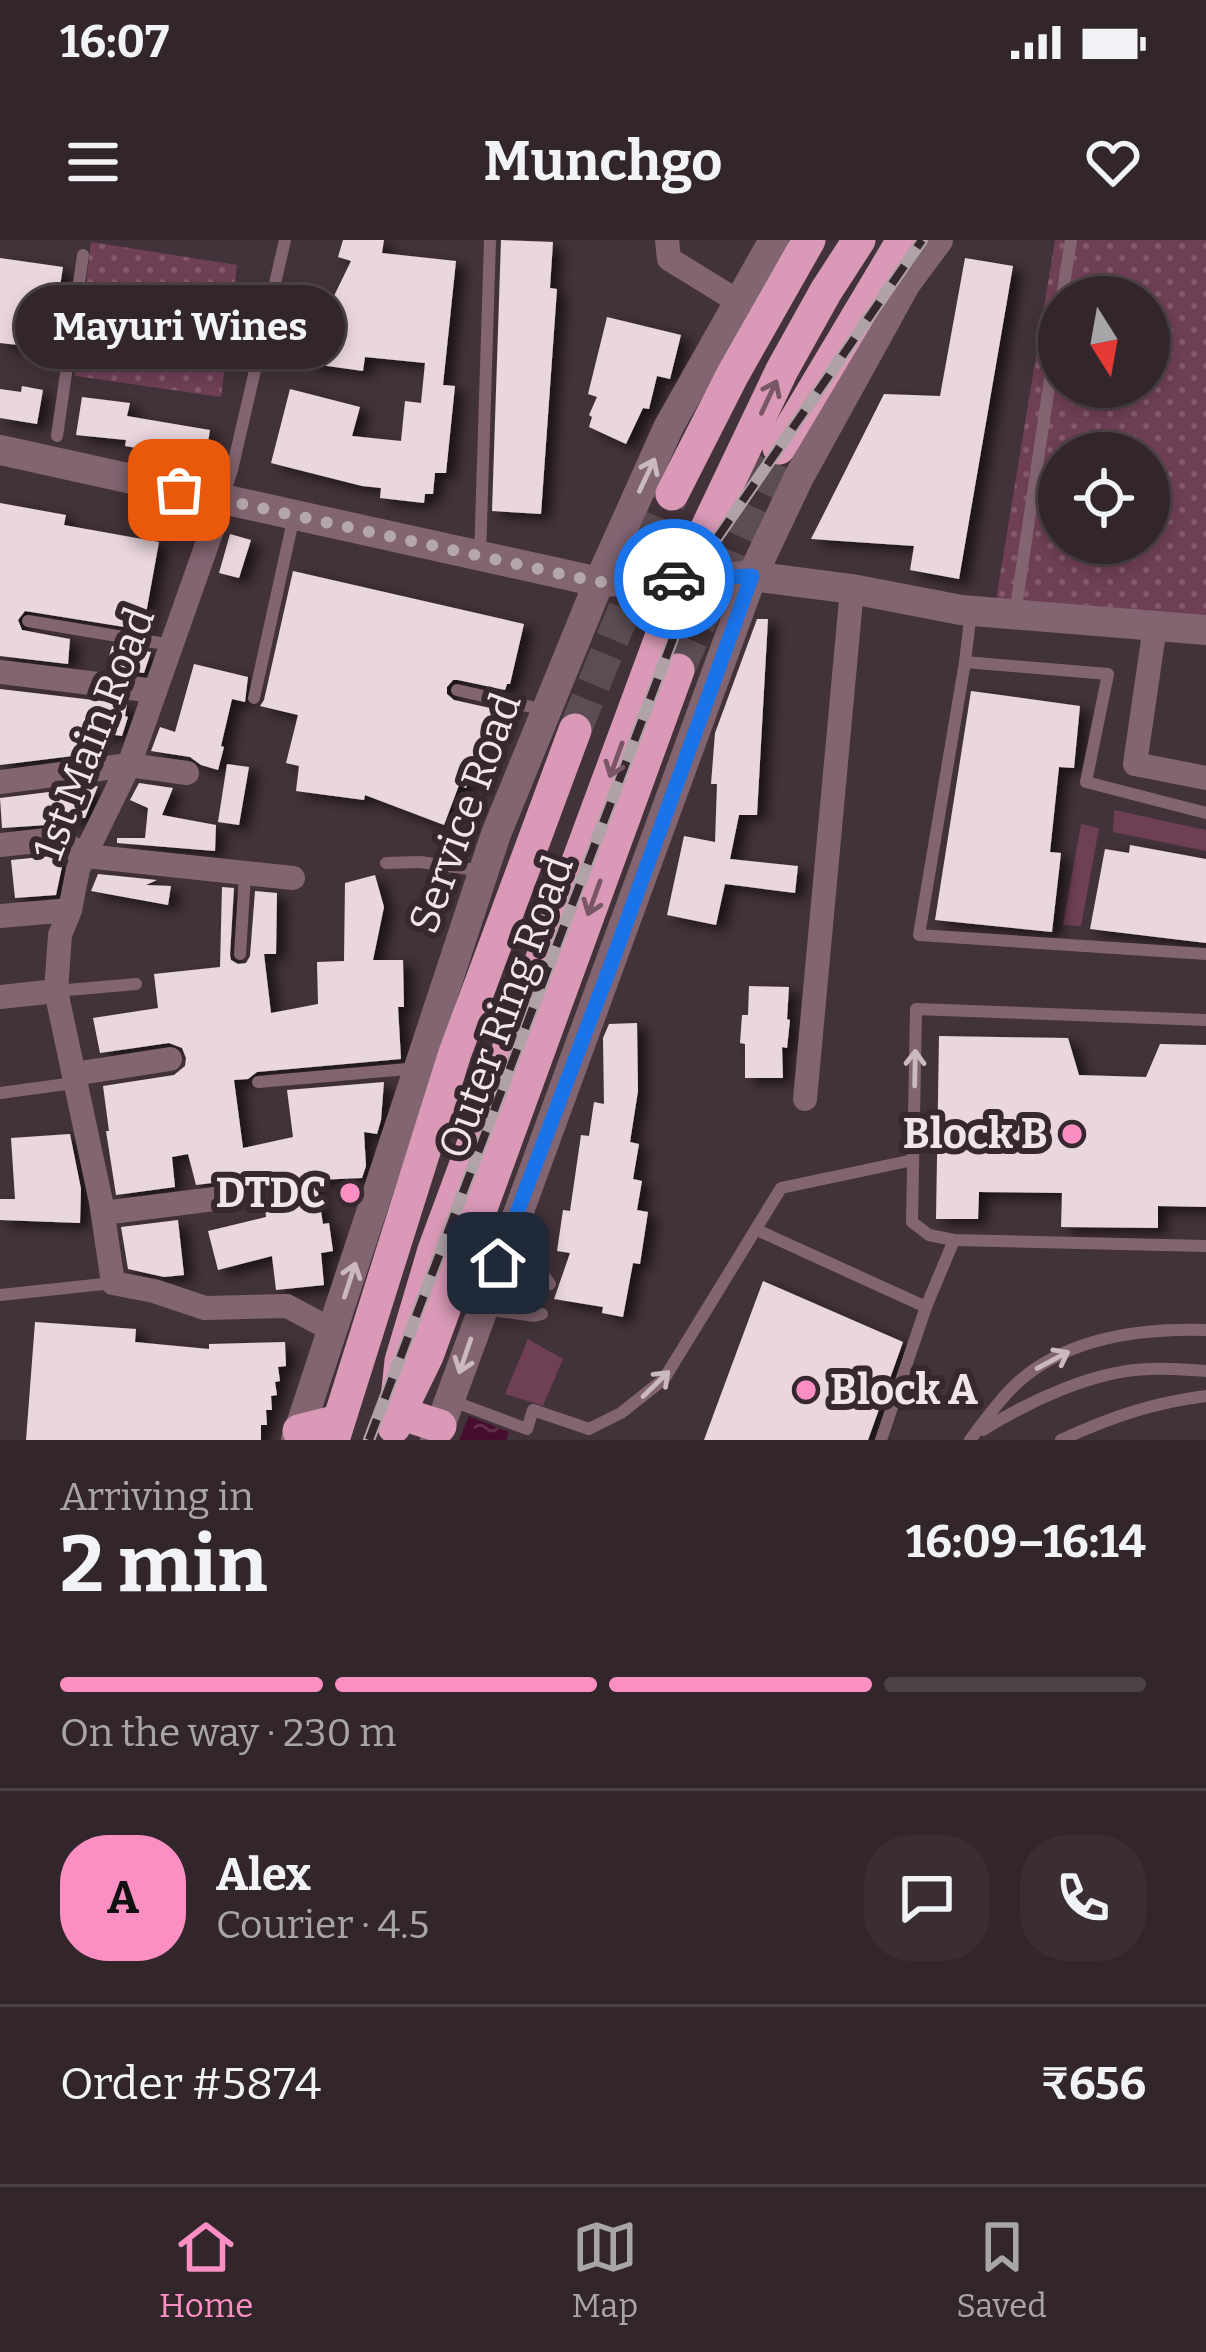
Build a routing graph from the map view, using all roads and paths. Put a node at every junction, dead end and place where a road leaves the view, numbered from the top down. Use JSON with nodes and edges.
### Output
{"nodes":[{"id":1,"x":285,"y":240,"type":"edge"},
{"id":2,"x":490,"y":240,"type":"edge"},
{"id":3,"x":667,"y":240,"type":"edge"},
{"id":4,"x":774,"y":240,"type":"edge"},
{"id":5,"x":809,"y":240,"type":"edge"},
{"id":6,"x":859,"y":240,"type":"edge"},
{"id":7,"x":903,"y":240,"type":"edge"},
{"id":8,"x":938,"y":240,"type":"edge"},
{"id":9,"x":1071,"y":240,"type":"edge"},
{"id":10,"x":83,"y":255,"type":"dead end"},
{"id":11,"x":1065,"y":276,"type":"edge"},
{"id":12,"x":739,"y":302,"type":"junction"},
{"id":13,"x":1045,"y":408,"type":"edge"},
{"id":14,"x":57,"y":436,"type":"dead end"},
{"id":15,"x":779,"y":448,"type":"tunnel mouth"},
{"id":16,"x":0,"y":450,"type":"edge"},
{"id":17,"x":672,"y":494,"type":"tunnel mouth"},
{"id":18,"x":223,"y":500,"type":"junction"},
{"id":19,"x":294,"y":515,"type":"junction"},
{"id":20,"x":480,"y":557,"type":"junction"},
{"id":21,"x":752,"y":576,"type":"junction"},
{"id":22,"x":683,"y":578,"type":"junction"},
{"id":23,"x":598,"y":582,"type":"junction"},
{"id":24,"x":852,"y":589,"type":"junction"},
{"id":25,"x":971,"y":611,"type":"junction"},
{"id":26,"x":1014,"y":615,"type":"junction"},
{"id":27,"x":28,"y":620,"type":"dead end"},
{"id":28,"x":1155,"y":626,"type":"junction"},
{"id":29,"x":1206,"y":630,"type":"edge"},
{"id":30,"x":172,"y":645,"type":"junction"},
{"id":31,"x":965,"y":662,"type":"junction"},
{"id":32,"x":678,"y":670,"type":"tunnel mouth"},
{"id":33,"x":0,"y":672,"type":"edge"},
{"id":34,"x":457,"y":690,"type":"dead end"},
{"id":35,"x":155,"y":691,"type":"junction"},
{"id":36,"x":254,"y":698,"type":"dead end"},
{"id":37,"x":547,"y":710,"type":"junction"},
{"id":38,"x":575,"y":730,"type":"tunnel mouth"},
{"id":39,"x":129,"y":765,"type":"junction"},
{"id":40,"x":188,"y":773,"type":"dead end"},
{"id":41,"x":1206,"y":778,"type":"edge"},
{"id":42,"x":0,"y":782,"type":"edge"},
{"id":43,"x":1206,"y":813,"type":"edge"},
{"id":44,"x":0,"y":844,"type":"edge"},
{"id":45,"x":86,"y":856,"type":"junction"},
{"id":46,"x":386,"y":863,"type":"dead end"},
{"id":47,"x":484,"y":871,"type":"junction"},
{"id":48,"x":245,"y":875,"type":"junction"},
{"id":49,"x":293,"y":878,"type":"dead end"},
{"id":50,"x":70,"y":910,"type":"junction"},
{"id":51,"x":0,"y":916,"type":"edge"},
{"id":52,"x":1206,"y":953,"type":"edge"},
{"id":53,"x":240,"y":954,"type":"dead end"},
{"id":54,"x":136,"y":984,"type":"dead end"},
{"id":55,"x":56,"y":992,"type":"junction"},
{"id":56,"x":0,"y":997,"type":"edge"},
{"id":57,"x":1206,"y":1020,"type":"edge"},
{"id":58,"x":170,"y":1059,"type":"dead end"},
{"id":59,"x":420,"y":1067,"type":"junction"},
{"id":60,"x":75,"y":1078,"type":"junction"},
{"id":61,"x":258,"y":1082,"type":"dead end"},
{"id":62,"x":0,"y":1093,"type":"edge"},
{"id":63,"x":806,"y":1099,"type":"dead end"},
{"id":64,"x":913,"y":1160,"type":"junction"},
{"id":65,"x":254,"y":1195,"type":"dead end"},
{"id":66,"x":103,"y":1213,"type":"junction"},
{"id":67,"x":757,"y":1230,"type":"junction"},
{"id":68,"x":954,"y":1240,"type":"junction"},
{"id":69,"x":1206,"y":1246,"type":"edge"},
{"id":70,"x":498,"y":1263,"type":"junction"},
{"id":71,"x":112,"y":1283,"type":"junction"},
{"id":72,"x":550,"y":1284,"type":"dead end"},
{"id":73,"x":0,"y":1295,"type":"edge"},
{"id":74,"x":926,"y":1306,"type":"junction"},
{"id":75,"x":481,"y":1309,"type":"junction"},
{"id":76,"x":542,"y":1314,"type":"dead end"},
{"id":77,"x":1206,"y":1330,"type":"edge"},
{"id":78,"x":334,"y":1331,"type":"junction"},
{"id":79,"x":1206,"y":1371,"type":"edge"},
{"id":80,"x":1206,"y":1396,"type":"edge"},
{"id":81,"x":441,"y":1422,"type":"edge"},
{"id":82,"x":394,"y":1427,"type":"edge"},
{"id":83,"x":335,"y":1430,"type":"edge"},
{"id":84,"x":525,"y":1434,"type":"edge"},
{"id":85,"x":297,"y":1435,"type":"edge"},
{"id":86,"x":971,"y":1438,"type":"edge"},
{"id":87,"x":881,"y":1440,"type":"edge"},
{"id":88,"x":1061,"y":1440,"type":"edge"}],
"edges":[{"from":1,"to":18,"type":"lane"},
{"from":2,"to":20,"type":"lane"},
{"from":3,"to":12,"type":"street"},
{"from":4,"to":12,"type":"street","name":"Service Road"},
{"from":5,"to":17,"type":"highway"},
{"from":22,"to":6,"type":"highway","one_way":true},
{"from":7,"to":15,"type":"highway"},
{"from":8,"to":21,"type":"street"},
{"from":9,"to":11,"type":"lane"},
{"from":10,"to":14,"type":"lane"},
{"from":23,"to":12,"type":"street","name":"Service Road","one_way":true},
{"from":13,"to":26,"type":"lane"},
{"from":16,"to":18,"type":"street"},
{"from":18,"to":19,"type":"street"},
{"from":18,"to":30,"type":"street","name":"1st Main Road"},
{"from":19,"to":20,"type":"street"},
{"from":19,"to":36,"type":"lane"},
{"from":20,"to":23,"type":"street"},
{"from":21,"to":22,"type":"street"},
{"from":21,"to":24,"type":"street"},
{"from":21,"to":70,"type":"street"},
{"from":22,"to":23,"type":"street"},
{"from":22,"to":82,"type":"highway","one_way":true},
{"from":23,"to":37,"type":"street","name":"Service Road"},
{"from":24,"to":25,"type":"street"},
{"from":24,"to":63,"type":"street"},
{"from":25,"to":26,"type":"street"},
{"from":25,"to":31,"type":"lane"},
{"from":26,"to":28,"type":"street"},
{"from":27,"to":30,"type":"lane"},
{"from":28,"to":29,"type":"street"},
{"from":28,"to":41,"type":"street"},
{"from":30,"to":35,"type":"street","name":"1st Main Road"},
{"from":31,"to":43,"type":"lane"},
{"from":31,"to":52,"type":"lane"},
{"from":32,"to":82,"type":"highway","name":"Outer Ring Road","one_way":true},
{"from":33,"to":35,"type":"street"},
{"from":34,"to":37,"type":"lane"},
{"from":35,"to":39,"type":"street","name":"1st Main Road"},
{"from":37,"to":47,"type":"street","name":"Service Road"},
{"from":38,"to":83,"type":"highway","name":"Outer Ring Road"},
{"from":39,"to":40,"type":"street"},
{"from":39,"to":42,"type":"street"},
{"from":39,"to":45,"type":"street","name":"1st Main Road"},
{"from":44,"to":45,"type":"street"},
{"from":45,"to":48,"type":"street"},
{"from":45,"to":50,"type":"street","name":"1st Main Road"},
{"from":46,"to":47,"type":"lane"},
{"from":47,"to":59,"type":"street","name":"Service Road"},
{"from":48,"to":49,"type":"street"},
{"from":48,"to":53,"type":"lane"},
{"from":50,"to":51,"type":"street"},
{"from":50,"to":55,"type":"street","name":"1st Main Road"},
{"from":54,"to":55,"type":"lane"},
{"from":55,"to":56,"type":"street"},
{"from":55,"to":60,"type":"street","name":"1st Main Road"},
{"from":64,"to":57,"type":"lane","one_way":true},
{"from":58,"to":60,"type":"street"},
{"from":59,"to":61,"type":"lane"},
{"from":78,"to":59,"type":"street","name":"Service Road","one_way":true},
{"from":60,"to":62,"type":"lane"},
{"from":60,"to":66,"type":"street","name":"1st Main Road"},
{"from":64,"to":67,"type":"lane"},
{"from":64,"to":68,"type":"lane"},
{"from":65,"to":66,"type":"street"},
{"from":66,"to":71,"type":"street","name":"1st Main Road"},
{"from":67,"to":74,"type":"lane"},
{"from":84,"to":67,"type":"lane","one_way":true},
{"from":68,"to":69,"type":"lane"},
{"from":68,"to":74,"type":"lane"},
{"from":70,"to":72,"type":"lane"},
{"from":70,"to":75,"type":"street"},
{"from":71,"to":73,"type":"lane"},
{"from":71,"to":78,"type":"street"},
{"from":74,"to":87,"type":"lane"},
{"from":75,"to":76,"type":"lane"},
{"from":75,"to":81,"type":"street","one_way":true},
{"from":86,"to":77,"type":"lane","one_way":true},
{"from":78,"to":85,"type":"street","name":"Service Road"},
{"from":79,"to":86,"type":"lane"},
{"from":80,"to":88,"type":"lane"},
{"from":81,"to":82,"type":"highway"},
{"from":81,"to":84,"type":"lane"},
{"from":83,"to":85,"type":"highway"}]}
